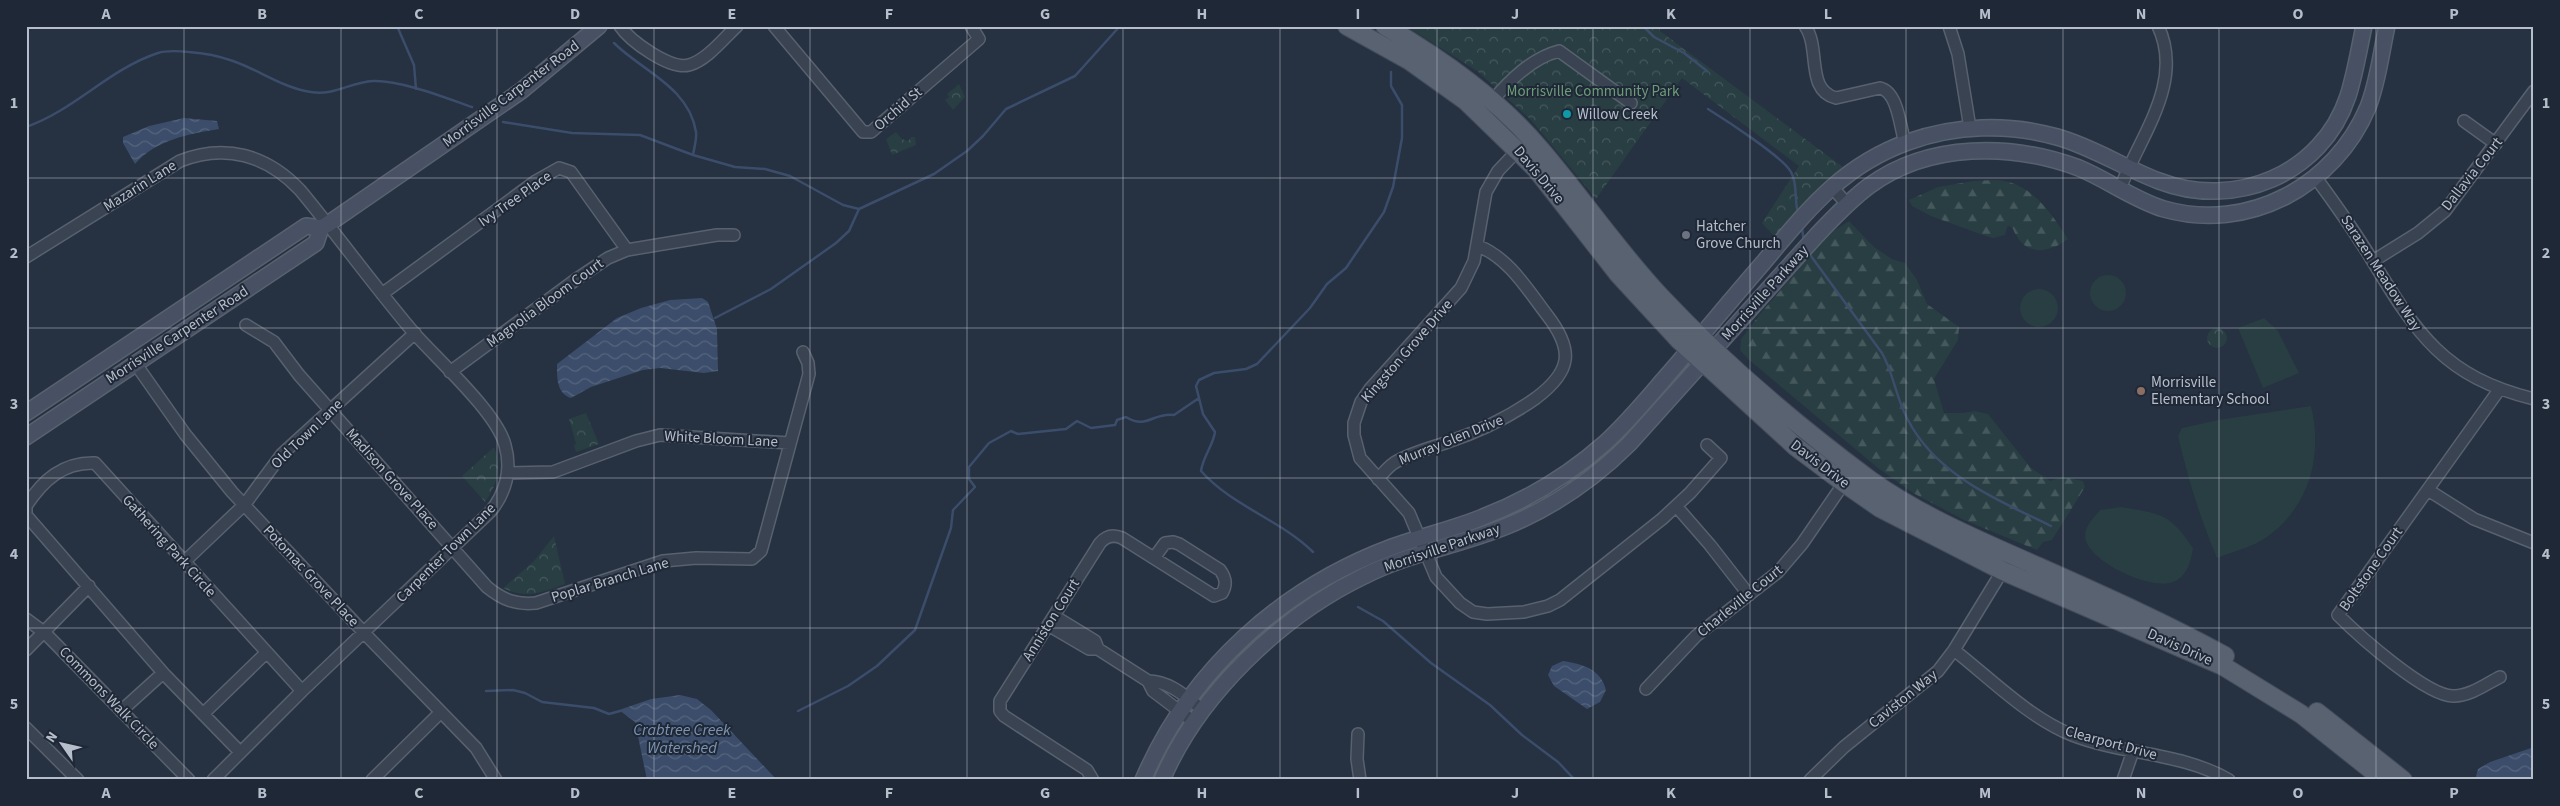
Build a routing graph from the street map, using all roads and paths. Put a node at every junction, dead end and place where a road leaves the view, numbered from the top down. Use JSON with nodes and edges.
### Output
{"nodes":[{"id":1,"x":599,"y":26,"type":"edge"},
{"id":2,"x":620,"y":26,"type":"edge"},
{"id":3,"x":737,"y":26,"type":"edge"},
{"id":4,"x":774,"y":26,"type":"edge"},
{"id":5,"x":971,"y":26,"type":"edge"},
{"id":6,"x":1348,"y":26,"type":"edge"},
{"id":7,"x":1385,"y":26,"type":"edge"},
{"id":8,"x":1806,"y":26,"type":"edge"},
{"id":9,"x":1949,"y":26,"type":"edge"},
{"id":10,"x":2158,"y":26,"type":"edge"},
{"id":11,"x":2364,"y":26,"type":"edge"},
{"id":12,"x":2387,"y":26,"type":"edge"},
{"id":13,"x":2534,"y":91,"type":"edge"},
{"id":14,"x":1492,"y":101,"type":"junction"},
{"id":15,"x":1630,"y":103,"type":"dead end"},
{"id":16,"x":2464,"y":121,"type":"dead end"},
{"id":17,"x":1970,"y":128,"type":"junction"},
{"id":18,"x":1905,"y":143,"type":"junction"},
{"id":19,"x":2496,"y":144,"type":"junction"},
{"id":20,"x":1518,"y":150,"type":"junction"},
{"id":21,"x":2128,"y":166,"type":"junction"},
{"id":22,"x":2316,"y":178,"type":"junction"},
{"id":23,"x":1832,"y":186,"type":"junction"},
{"id":24,"x":2120,"y":189,"type":"junction"},
{"id":25,"x":1847,"y":204,"type":"junction"},
{"id":26,"x":325,"y":226,"type":"junction"},
{"id":27,"x":734,"y":235,"type":"dead end"},
{"id":28,"x":1478,"y":246,"type":"junction"},
{"id":29,"x":627,"y":250,"type":"junction"},
{"id":30,"x":26,"y":258,"type":"edge"},
{"id":31,"x":2372,"y":261,"type":"junction"},
{"id":32,"x":382,"y":294,"type":"junction"},
{"id":33,"x":246,"y":325,"type":"dead end"},
{"id":34,"x":415,"y":333,"type":"junction"},
{"id":35,"x":1702,"y":337,"type":"junction"},
{"id":36,"x":1715,"y":350,"type":"junction"},
{"id":37,"x":803,"y":352,"type":"dead end"},
{"id":38,"x":1696,"y":357,"type":"junction"},
{"id":39,"x":135,"y":363,"type":"junction"},
{"id":40,"x":450,"y":372,"type":"junction"},
{"id":41,"x":2499,"y":390,"type":"junction"},
{"id":42,"x":2534,"y":399,"type":"edge"},
{"id":43,"x":330,"y":410,"type":"junction"},
{"id":44,"x":26,"y":413,"type":"edge"},
{"id":45,"x":26,"y":437,"type":"edge"},
{"id":46,"x":790,"y":443,"type":"junction"},
{"id":47,"x":1707,"y":445,"type":"dead end"},
{"id":48,"x":508,"y":473,"type":"junction"},
{"id":49,"x":1378,"y":479,"type":"junction"},
{"id":50,"x":1844,"y":483,"type":"junction"},
{"id":51,"x":2428,"y":490,"type":"junction"},
{"id":52,"x":245,"y":504,"type":"junction"},
{"id":53,"x":1676,"y":506,"type":"junction"},
{"id":54,"x":26,"y":507,"type":"edge"},
{"id":55,"x":1420,"y":537,"type":"junction"},
{"id":56,"x":2534,"y":542,"type":"edge"},
{"id":57,"x":453,"y":548,"type":"junction"},
{"id":58,"x":1425,"y":553,"type":"junction"},
{"id":59,"x":2012,"y":555,"type":"junction"},
{"id":60,"x":1154,"y":558,"type":"junction"},
{"id":61,"x":184,"y":562,"type":"junction"},
{"id":62,"x":2003,"y":571,"type":"junction"},
{"id":63,"x":89,"y":586,"type":"junction"},
{"id":64,"x":1749,"y":595,"type":"junction"},
{"id":65,"x":26,"y":619,"type":"edge"},
{"id":66,"x":1051,"y":620,"type":"junction"},
{"id":67,"x":364,"y":632,"type":"junction"},
{"id":68,"x":45,"y":633,"type":"junction"},
{"id":69,"x":26,"y":650,"type":"edge"},
{"id":70,"x":1954,"y":650,"type":"junction"},
{"id":71,"x":266,"y":653,"type":"junction"},
{"id":72,"x":163,"y":674,"type":"junction"},
{"id":73,"x":2500,"y":677,"type":"dead end"},
{"id":74,"x":1646,"y":689,"type":"dead end"},
{"id":75,"x":302,"y":691,"type":"junction"},
{"id":76,"x":1184,"y":705,"type":"junction"},
{"id":77,"x":121,"y":710,"type":"junction"},
{"id":78,"x":441,"y":712,"type":"junction"},
{"id":79,"x":203,"y":714,"type":"junction"},
{"id":80,"x":1198,"y":716,"type":"junction"},
{"id":81,"x":26,"y":728,"type":"edge"},
{"id":82,"x":1358,"y":734,"type":"dead end"},
{"id":83,"x":2132,"y":751,"type":"junction"},
{"id":84,"x":240,"y":752,"type":"junction"},
{"id":85,"x":1811,"y":779,"type":"edge"},
{"id":86,"x":78,"y":780,"type":"edge"},
{"id":87,"x":189,"y":780,"type":"edge"},
{"id":88,"x":213,"y":780,"type":"edge"},
{"id":89,"x":372,"y":780,"type":"edge"},
{"id":90,"x":496,"y":780,"type":"edge"},
{"id":91,"x":1093,"y":780,"type":"edge"},
{"id":92,"x":1143,"y":780,"type":"edge"},
{"id":93,"x":1162,"y":780,"type":"edge"},
{"id":94,"x":1360,"y":780,"type":"edge"},
{"id":95,"x":2123,"y":780,"type":"edge"},
{"id":96,"x":2229,"y":780,"type":"edge"},
{"id":97,"x":2384,"y":780,"type":"edge"},
{"id":98,"x":2404,"y":780,"type":"edge"}],
"edges":[{"from":1,"to":26,"type":"main road","name":"Morrisville Carpenter Road"},
{"from":2,"to":3,"type":"street"},
{"from":4,"to":5,"type":"street","name":"Orchid St"},
{"from":6,"to":20,"type":"main road","name":"Davis Drive"},
{"from":7,"to":14,"type":"main road","name":"Davis Drive"},
{"from":8,"to":18,"type":"street"},
{"from":9,"to":17,"type":"street"},
{"from":10,"to":21,"type":"street"},
{"from":11,"to":21,"type":"main road","name":"Morrisville Parkway"},
{"from":12,"to":22,"type":"main road","name":"Morrisville Parkway"},
{"from":13,"to":19,"type":"street","name":"Dallavia Court"},
{"from":14,"to":15,"type":"street"},
{"from":14,"to":35,"type":"main road","name":"Davis Drive"},
{"from":16,"to":19,"type":"street"},
{"from":17,"to":18,"type":"main road","name":"Morrisville Parkway"},
{"from":17,"to":21,"type":"main road","name":"Morrisville Parkway"},
{"from":18,"to":23,"type":"main road","name":"Morrisville Parkway"},
{"from":19,"to":31,"type":"street","name":"Dallavia Court"},
{"from":20,"to":28,"type":"street","name":"Kingston Grove Drive"},
{"from":20,"to":38,"type":"main road","name":"Davis Drive"},
{"from":21,"to":24,"type":"street"},
{"from":22,"to":24,"type":"main road","name":"Morrisville Parkway"},
{"from":22,"to":31,"type":"street","name":"Sarazen Meadow Way"},
{"from":23,"to":25,"type":"street"},
{"from":23,"to":35,"type":"main road","name":"Morrisville Parkway"},
{"from":24,"to":25,"type":"main road","name":"Morrisville Parkway"},
{"from":25,"to":36,"type":"main road","name":"Morrisville Parkway"},
{"from":26,"to":30,"type":"street","name":"Mazarin Lane"},
{"from":26,"to":32,"type":"street","name":"Carpenter Town Lane"},
{"from":26,"to":39,"type":"main road","name":"Morrisville Carpenter Road"},
{"from":26,"to":44,"type":"main road","name":"Morrisville Carpenter Road"},
{"from":27,"to":29,"type":"street","name":"Magnolia Bloom Court"},
{"from":28,"to":49,"type":"street","name":"Kingston Grove Drive"},
{"from":28,"to":49,"type":"street","name":"Murray Glen Drive"},
{"from":29,"to":32,"type":"street","name":"Ivy Tree Place"},
{"from":29,"to":40,"type":"street","name":"Magnolia Bloom Court"},
{"from":31,"to":41,"type":"street","name":"Sarazen Meadow Way"},
{"from":32,"to":34,"type":"street","name":"Carpenter Town Lane"},
{"from":33,"to":43,"type":"street","name":"Madison Grove Place"},
{"from":34,"to":40,"type":"street","name":"Carpenter Town Lane"},
{"from":34,"to":43,"type":"street","name":"Old Town Lane"},
{"from":35,"to":36,"type":"main road","name":"Davis Drive"},
{"from":35,"to":38,"type":"main road","name":"Morrisville Parkway"},
{"from":36,"to":38,"type":"main road","name":"Morrisville Parkway"},
{"from":36,"to":59,"type":"main road","name":"Davis Drive"},
{"from":37,"to":46,"type":"street","name":"Poplar Branch Lane"},
{"from":38,"to":50,"type":"main road","name":"Davis Drive"},
{"from":38,"to":55,"type":"main road","name":"Morrisville Parkway"},
{"from":38,"to":58,"type":"main road","name":"Morrisville Parkway"},
{"from":39,"to":45,"type":"main road","name":"Morrisville Carpenter Road"},
{"from":39,"to":52,"type":"street","name":"Potomac Grove Place"},
{"from":40,"to":48,"type":"street","name":"Carpenter Town Lane"},
{"from":41,"to":42,"type":"street","name":"Sarazen Meadow Way"},
{"from":41,"to":51,"type":"street","name":"Boltstone Court"},
{"from":43,"to":52,"type":"street","name":"Old Town Lane"},
{"from":43,"to":57,"type":"street","name":"Madison Grove Place"},
{"from":46,"to":48,"type":"street","name":"White Bloom Lane"},
{"from":46,"to":57,"type":"street","name":"Poplar Branch Lane"},
{"from":47,"to":53,"type":"street","name":"Kingston Grove Drive"},
{"from":48,"to":57,"type":"street","name":"Carpenter Town Lane"},
{"from":49,"to":55,"type":"street","name":"Kingston Grove Drive"},
{"from":50,"to":62,"type":"main road","name":"Davis Drive"},
{"from":50,"to":64,"type":"street","name":"Charleville Court"},
{"from":51,"to":56,"type":"street"},
{"from":51,"to":73,"type":"street","name":"Boltstone Court"},
{"from":52,"to":61,"type":"street","name":"Old Town Lane"},
{"from":52,"to":67,"type":"street","name":"Potomac Grove Place"},
{"from":53,"to":58,"type":"street","name":"Kingston Grove Drive"},
{"from":53,"to":64,"type":"street"},
{"from":54,"to":61,"type":"street","name":"Gathering Park Circle"},
{"from":54,"to":63,"type":"street","name":"Gathering Park Circle"},
{"from":55,"to":58,"type":"street","name":"Kingston Grove Drive"},
{"from":55,"to":76,"type":"main road","name":"Morrisville Parkway"},
{"from":57,"to":67,"type":"street","name":"Carpenter Town Lane"},
{"from":58,"to":80,"type":"main road","name":"Morrisville Parkway"},
{"from":59,"to":62,"type":"street","name":"Caviston Way"},
{"from":59,"to":98,"type":"main road","name":"Davis Drive"},
{"from":60,"to":60,"type":"street"},
{"from":60,"to":66,"type":"street","name":"Anniston Court"},
{"from":61,"to":71,"type":"street","name":"Gathering Park Circle"},
{"from":62,"to":70,"type":"street","name":"Caviston Way"},
{"from":62,"to":97,"type":"main road","name":"Davis Drive"},
{"from":63,"to":68,"type":"street"},
{"from":63,"to":72,"type":"street","name":"Gathering Park Circle"},
{"from":64,"to":74,"type":"street","name":"Charleville Court"},
{"from":65,"to":68,"type":"street","name":"Commons Walk Circle"},
{"from":66,"to":76,"type":"street"},
{"from":66,"to":91,"type":"street","name":"Anniston Court"},
{"from":67,"to":75,"type":"street","name":"Carpenter Town Lane"},
{"from":67,"to":78,"type":"street","name":"Potomac Grove Place"},
{"from":68,"to":69,"type":"street"},
{"from":68,"to":77,"type":"street","name":"Commons Walk Circle"},
{"from":70,"to":83,"type":"street","name":"Clearport Drive"},
{"from":70,"to":85,"type":"street","name":"Caviston Way"},
{"from":71,"to":75,"type":"street","name":"Gathering Park Circle"},
{"from":71,"to":79,"type":"street"},
{"from":72,"to":77,"type":"street"},
{"from":72,"to":79,"type":"street","name":"Gathering Park Circle"},
{"from":75,"to":84,"type":"street","name":"Carpenter Town Lane"},
{"from":76,"to":80,"type":"street"},
{"from":76,"to":92,"type":"main road","name":"Morrisville Parkway"},
{"from":77,"to":87,"type":"street","name":"Commons Walk Circle"},
{"from":78,"to":89,"type":"street"},
{"from":78,"to":90,"type":"street","name":"Potomac Grove Place"},
{"from":79,"to":84,"type":"street","name":"Gathering Park Circle"},
{"from":80,"to":93,"type":"main road","name":"Morrisville Parkway"},
{"from":81,"to":86,"type":"street"},
{"from":82,"to":94,"type":"street"},
{"from":83,"to":95,"type":"street"},
{"from":83,"to":96,"type":"street","name":"Clearport Drive"},
{"from":84,"to":88,"type":"street","name":"Carpenter Town Lane"}]}
